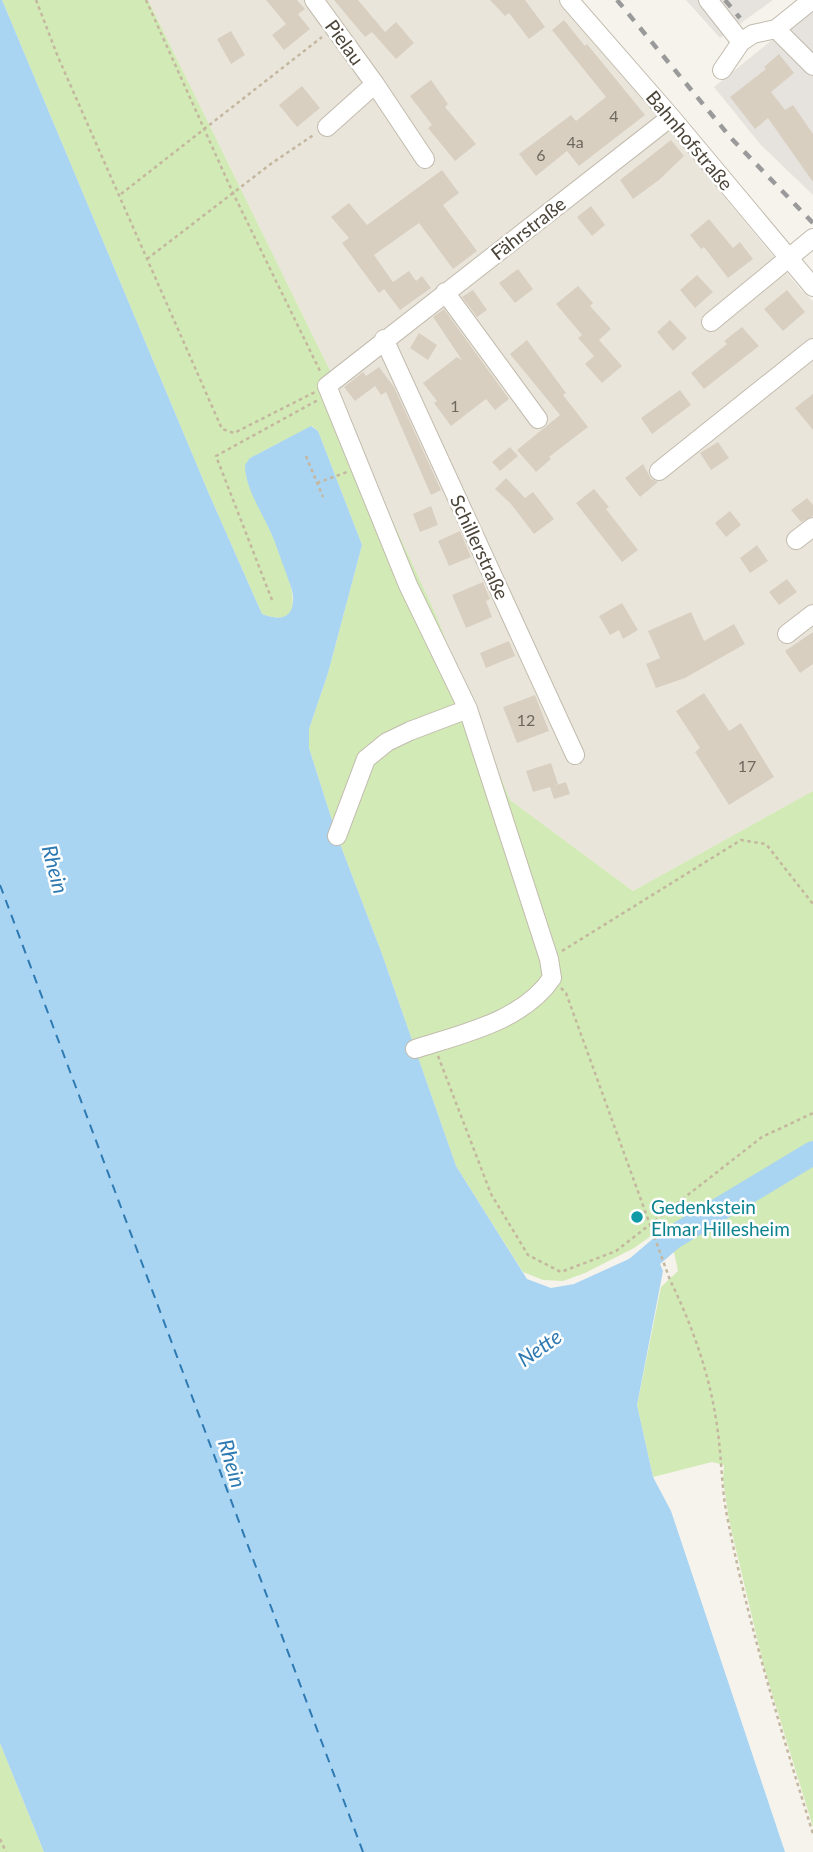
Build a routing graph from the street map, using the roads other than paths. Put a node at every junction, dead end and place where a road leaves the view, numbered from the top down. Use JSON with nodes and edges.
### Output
{"nodes":[{"id":1,"x":314,"y":0,"type":"edge"},
{"id":2,"x":569,"y":0,"type":"edge"},
{"id":3,"x":708,"y":0,"type":"edge"},
{"id":4,"x":812,"y":0,"type":"edge"},
{"id":5,"x":776,"y":29,"type":"junction"},
{"id":6,"x":741,"y":42,"type":"junction"},
{"id":7,"x":813,"y":66,"type":"edge"},
{"id":8,"x":722,"y":70,"type":"dead end"},
{"id":9,"x":375,"y":84,"type":"junction"},
{"id":10,"x":671,"y":117,"type":"junction"},
{"id":11,"x":327,"y":127,"type":"dead end"},
{"id":12,"x":425,"y":159,"type":"dead end"},
{"id":13,"x":813,"y":239,"type":"edge"},
{"id":14,"x":789,"y":258,"type":"junction"},
{"id":15,"x":813,"y":287,"type":"edge"},
{"id":16,"x":445,"y":292,"type":"junction"},
{"id":17,"x":711,"y":322,"type":"dead end"},
{"id":18,"x":384,"y":339,"type":"junction"},
{"id":19,"x":813,"y":348,"type":"edge"},
{"id":20,"x":538,"y":419,"type":"dead end"},
{"id":21,"x":659,"y":471,"type":"dead end"},
{"id":22,"x":813,"y":527,"type":"edge"},
{"id":23,"x":796,"y":540,"type":"dead end"},
{"id":24,"x":813,"y":614,"type":"edge"},
{"id":25,"x":787,"y":634,"type":"dead end"},
{"id":26,"x":468,"y":709,"type":"junction"},
{"id":27,"x":575,"y":755,"type":"dead end"},
{"id":28,"x":337,"y":836,"type":"dead end"},
{"id":29,"x":415,"y":1049,"type":"dead end"}],
"edges":[{"from":1,"to":9,"type":"street","name":"Pielau"},
{"from":2,"to":10,"type":"street","name":"Bahnhofstraße"},
{"from":3,"to":6,"type":"street"},
{"from":4,"to":5,"type":"street"},
{"from":5,"to":6,"type":"street"},
{"from":5,"to":7,"type":"street"},
{"from":6,"to":8,"type":"street"},
{"from":9,"to":11,"type":"street","name":"Pielau"},
{"from":9,"to":12,"type":"street","name":"Pielau"},
{"from":10,"to":14,"type":"street","name":"Bahnhofstraße"},
{"from":10,"to":16,"type":"street","name":"Fährstraße"},
{"from":13,"to":14,"type":"street"},
{"from":14,"to":15,"type":"street","name":"Bahnhofstraße"},
{"from":14,"to":17,"type":"street"},
{"from":16,"to":18,"type":"street","name":"Fährstraße"},
{"from":16,"to":20,"type":"street"},
{"from":18,"to":26,"type":"street","name":"Fährstraße"},
{"from":18,"to":27,"type":"street","name":"Schillerstraße"},
{"from":19,"to":21,"type":"street"},
{"from":22,"to":23,"type":"street"},
{"from":24,"to":25,"type":"street"},
{"from":26,"to":28,"type":"street"},
{"from":26,"to":29,"type":"street"}]}
